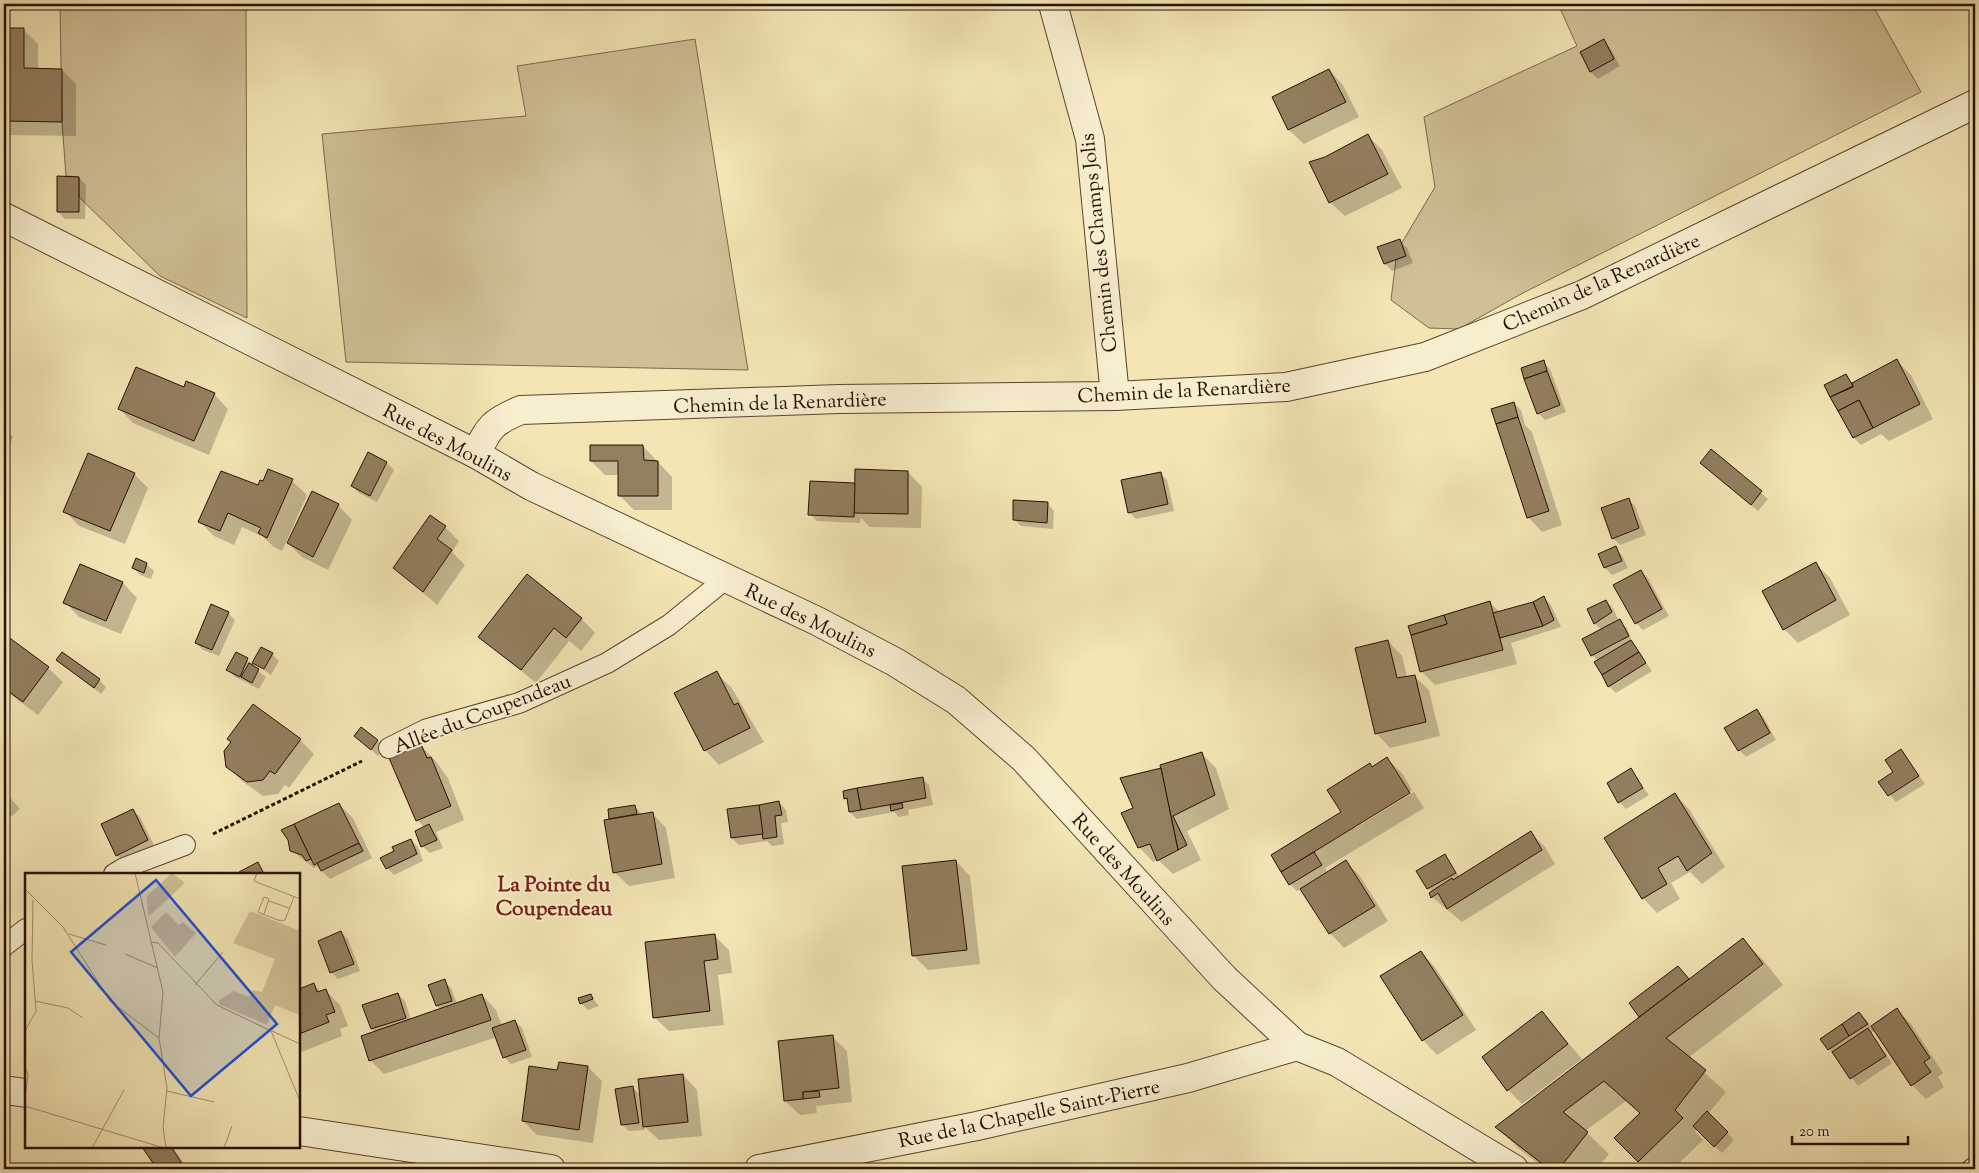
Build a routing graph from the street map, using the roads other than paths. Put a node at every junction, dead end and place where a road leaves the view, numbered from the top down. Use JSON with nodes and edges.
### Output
{"nodes":[{"id":1,"x":1053,"y":4,"type":"edge"},
{"id":2,"x":1975,"y":104,"type":"edge"},
{"id":3,"x":4,"y":218,"type":"edge"},
{"id":4,"x":1115,"y":396,"type":"junction"},
{"id":5,"x":476,"y":454,"type":"junction"},
{"id":6,"x":727,"y":578,"type":"junction"},
{"id":7,"x":389,"y":748,"type":"road end"},
{"id":8,"x":184,"y":845,"type":"road end"},
{"id":9,"x":116,"y":873,"type":"edge"},
{"id":10,"x":25,"y":930,"type":"edge"},
{"id":11,"x":4,"y":946,"type":"edge"},
{"id":12,"x":1297,"y":1046,"type":"junction"},
{"id":13,"x":4,"y":1090,"type":"edge"},
{"id":14,"x":25,"y":1093,"type":"edge"},
{"id":15,"x":300,"y":1131,"type":"edge"},
{"id":16,"x":1975,"y":1167,"type":"edge"},
{"id":17,"x":551,"y":1169,"type":"edge"},
{"id":18,"x":759,"y":1169,"type":"edge"},
{"id":19,"x":1514,"y":1169,"type":"edge"},
{"id":20,"x":1972,"y":1169,"type":"edge"}],
"edges":[{"from":1,"to":4,"type":"street","name":"Chemin des Champs Jolis"},
{"from":2,"to":4,"type":"street","name":"Chemin de la Renardière"},
{"from":3,"to":5,"type":"street","name":"Rue des Moulins"},
{"from":4,"to":5,"type":"street","name":"Chemin de la Renardière"},
{"from":5,"to":6,"type":"street","name":"Rue des Moulins"},
{"from":6,"to":7,"type":"lane","name":"Allée du Coupendeau"},
{"from":6,"to":12,"type":"street","name":"Rue des Moulins"},
{"from":8,"to":9,"type":"lane"},
{"from":10,"to":11,"type":"lane"},
{"from":12,"to":18,"type":"street","name":"Rue de la Chapelle Saint-Pierre"},
{"from":12,"to":19,"type":"street","name":"Rue des Moulins"},
{"from":13,"to":14,"type":"street"},
{"from":15,"to":17,"type":"street"},
{"from":16,"to":20,"type":"lane"}]}
